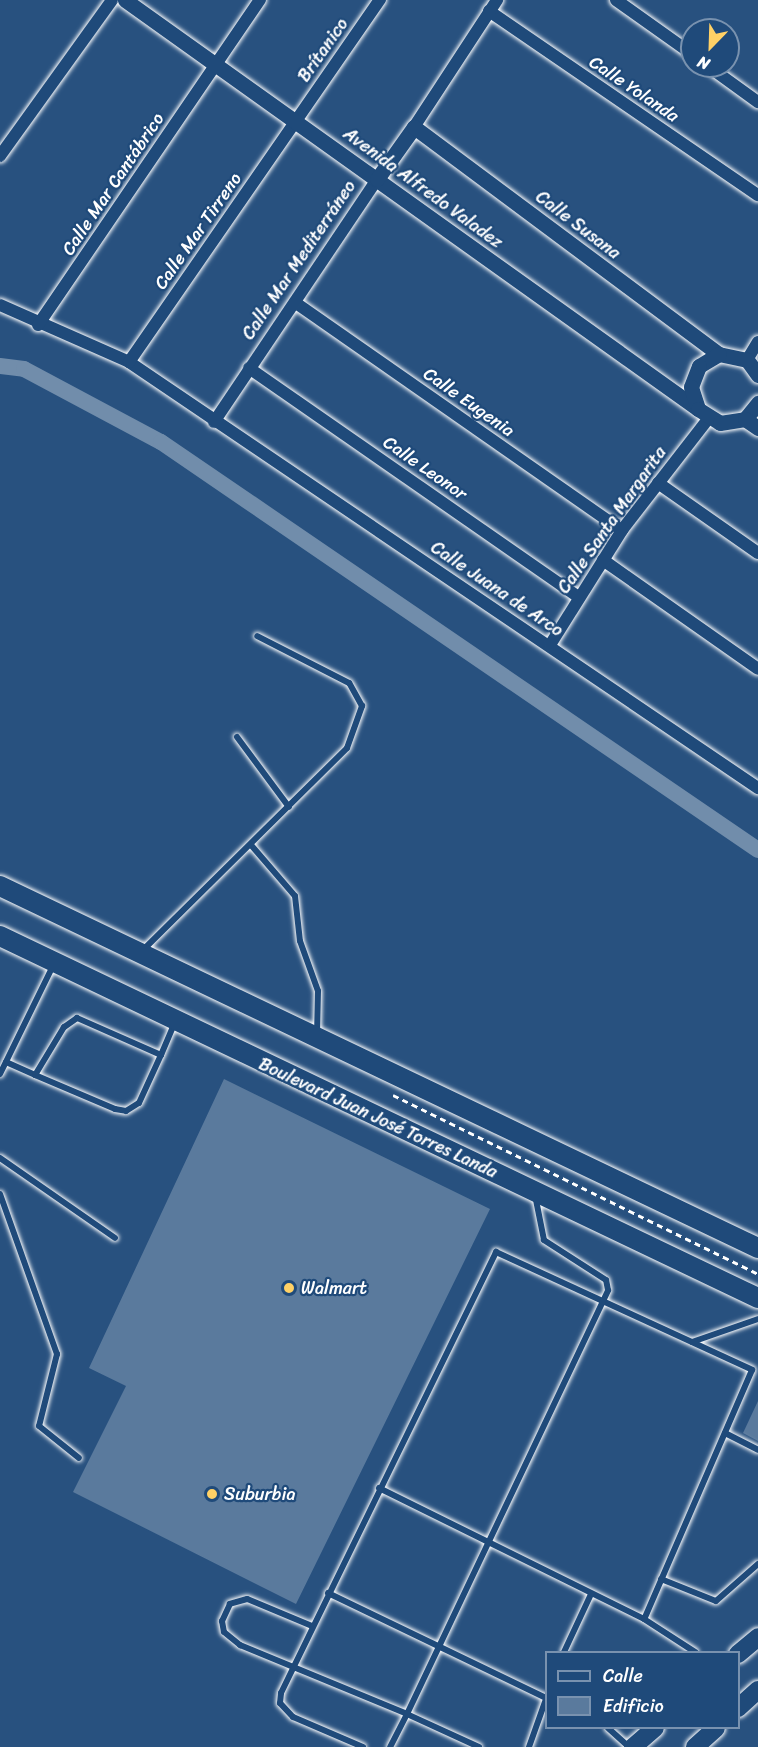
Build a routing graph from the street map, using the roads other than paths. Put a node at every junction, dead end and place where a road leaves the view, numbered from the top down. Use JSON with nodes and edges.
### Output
{"nodes":[{"id":1,"x":112,"y":0,"type":"edge"},
{"id":2,"x":125,"y":0,"type":"edge"},
{"id":3,"x":260,"y":0,"type":"edge"},
{"id":4,"x":380,"y":0,"type":"edge"},
{"id":5,"x":497,"y":0,"type":"edge"},
{"id":6,"x":616,"y":0,"type":"edge"},
{"id":7,"x":489,"y":11,"type":"junction"},
{"id":8,"x":680,"y":45,"type":"edge"},
{"id":9,"x":218,"y":63,"type":"junction"},
{"id":10,"x":725,"y":78,"type":"edge"},
{"id":11,"x":758,"y":102,"type":"edge"},
{"id":12,"x":296,"y":121,"type":"junction"},
{"id":13,"x":414,"y":127,"type":"junction"},
{"id":14,"x":0,"y":156,"type":"edge"},
{"id":15,"x":377,"y":179,"type":"junction"},
{"id":16,"x":758,"y":195,"type":"edge"},
{"id":17,"x":296,"y":303,"type":"junction"},
{"id":18,"x":2,"y":308,"type":"edge"},
{"id":19,"x":38,"y":325,"type":"junction"},
{"id":20,"x":758,"y":342,"type":"edge"},
{"id":21,"x":719,"y":354,"type":"junction"},
{"id":22,"x":747,"y":360,"type":"junction"},
{"id":23,"x":129,"y":362,"type":"junction"},
{"id":24,"x":249,"y":368,"type":"junction"},
{"id":25,"x":758,"y":375,"type":"edge"},
{"id":26,"x":758,"y":403,"type":"edge"},
{"id":27,"x":703,"y":414,"type":"junction"},
{"id":28,"x":744,"y":419,"type":"junction"},
{"id":29,"x":214,"y":422,"type":"junction"},
{"id":30,"x":758,"y":428,"type":"edge"},
{"id":31,"x":658,"y":483,"type":"junction"},
{"id":32,"x":622,"y":530,"type":"junction"},
{"id":33,"x":758,"y":553,"type":"edge"},
{"id":34,"x":603,"y":560,"type":"junction"},
{"id":35,"x":579,"y":597,"type":"junction"},
{"id":36,"x":257,"y":636,"type":"dead end"},
{"id":37,"x":550,"y":645,"type":"junction"},
{"id":38,"x":758,"y":669,"type":"edge"},
{"id":39,"x":237,"y":737,"type":"dead end"},
{"id":40,"x":758,"y":788,"type":"edge"},
{"id":41,"x":289,"y":807,"type":"junction"},
{"id":42,"x":251,"y":845,"type":"junction"},
{"id":43,"x":0,"y":886,"type":"edge"},
{"id":44,"x":0,"y":936,"type":"edge"},
{"id":45,"x":138,"y":955,"type":"junction"},
{"id":46,"x":55,"y":963,"type":"junction"},
{"id":47,"x":175,"y":1022,"type":"junction"},
{"id":48,"x":316,"y":1041,"type":"junction"},
{"id":49,"x":161,"y":1055,"type":"junction"},
{"id":50,"x":6,"y":1062,"type":"junction"},
{"id":51,"x":0,"y":1074,"type":"edge"},
{"id":52,"x":35,"y":1075,"type":"junction"},
{"id":53,"x":0,"y":1158,"type":"edge"},
{"id":54,"x":534,"y":1192,"type":"junction"},
{"id":55,"x":0,"y":1194,"type":"edge"},
{"id":56,"x":115,"y":1238,"type":"dead end"},
{"id":57,"x":758,"y":1248,"type":"edge"},
{"id":58,"x":758,"y":1298,"type":"edge"},
{"id":59,"x":605,"y":1301,"type":"junction"},
{"id":60,"x":758,"y":1319,"type":"edge"},
{"id":61,"x":692,"y":1343,"type":"junction"},
{"id":62,"x":725,"y":1433,"type":"junction"},
{"id":63,"x":758,"y":1450,"type":"edge"},
{"id":64,"x":79,"y":1458,"type":"dead end"},
{"id":65,"x":379,"y":1488,"type":"junction"},
{"id":66,"x":488,"y":1543,"type":"junction"},
{"id":67,"x":758,"y":1564,"type":"edge"},
{"id":68,"x":661,"y":1579,"type":"junction"},
{"id":69,"x":328,"y":1593,"type":"junction"},
{"id":70,"x":591,"y":1594,"type":"junction"},
{"id":71,"x":644,"y":1619,"type":"junction"},
{"id":72,"x":312,"y":1626,"type":"junction"},
{"id":73,"x":758,"y":1637,"type":"edge"},
{"id":74,"x":436,"y":1646,"type":"junction"},
{"id":75,"x":565,"y":1651,"type":"edge"},
{"id":76,"x":692,"y":1651,"type":"edge"},
{"id":77,"x":740,"y":1652,"type":"edge"},
{"id":78,"x":293,"y":1665,"type":"junction"},
{"id":79,"x":758,"y":1690,"type":"edge"},
{"id":80,"x":545,"y":1699,"type":"edge"},
{"id":81,"x":545,"y":1702,"type":"edge"},
{"id":82,"x":740,"y":1704,"type":"edge"},
{"id":83,"x":407,"y":1714,"type":"junction"},
{"id":84,"x":609,"y":1729,"type":"edge"},
{"id":85,"x":654,"y":1729,"type":"edge"},
{"id":86,"x":715,"y":1729,"type":"edge"},
{"id":87,"x":363,"y":1747,"type":"edge"},
{"id":88,"x":390,"y":1747,"type":"edge"},
{"id":89,"x":479,"y":1747,"type":"edge"},
{"id":90,"x":529,"y":1747,"type":"edge"},
{"id":91,"x":631,"y":1747,"type":"edge"},
{"id":92,"x":694,"y":1747,"type":"edge"}],
"edges":[{"from":1,"to":14,"type":"street"},
{"from":2,"to":9,"type":"street","name":"Avenida Alfredo Valadez"},
{"from":3,"to":9,"type":"street","name":"Calle Mar Cantábrico"},
{"from":4,"to":12,"type":"street","name":"Brítanico"},
{"from":5,"to":7,"type":"street","name":"Calle Mar Mediterráneo"},
{"from":6,"to":8,"type":"street"},
{"from":7,"to":13,"type":"street","name":"Calle Mar Mediterráneo"},
{"from":7,"to":16,"type":"street","name":"Calle Yolanda"},
{"from":9,"to":12,"type":"street","name":"Avenida Alfredo Valadez"},
{"from":9,"to":19,"type":"street","name":"Calle Mar Cantábrico"},
{"from":10,"to":11,"type":"street"},
{"from":12,"to":15,"type":"street","name":"Avenida Alfredo Valadez"},
{"from":12,"to":23,"type":"street","name":"Calle Mar Tirreno"},
{"from":13,"to":15,"type":"street","name":"Calle Mar Mediterráneo"},
{"from":13,"to":21,"type":"street","name":"Calle Susana"},
{"from":15,"to":17,"type":"street","name":"Calle Mar Mediterráneo"},
{"from":15,"to":27,"type":"street","name":"Avenida Alfredo Valadez"},
{"from":17,"to":24,"type":"street","name":"Calle Mar Mediterráneo"},
{"from":17,"to":32,"type":"street","name":"Calle Eugenia"},
{"from":18,"to":19,"type":"street","name":"Calle Juana de Arco"},
{"from":19,"to":23,"type":"street","name":"Calle Juana de Arco"},
{"from":20,"to":22,"type":"street"},
{"from":21,"to":22,"type":"street"},
{"from":21,"to":27,"type":"street"},
{"from":22,"to":25,"type":"street"},
{"from":23,"to":29,"type":"street","name":"Calle Juana de Arco"},
{"from":24,"to":29,"type":"street","name":"Calle Mar Mediterráneo"},
{"from":24,"to":35,"type":"street","name":"Calle Leonor"},
{"from":26,"to":28,"type":"street"},
{"from":27,"to":28,"type":"street"},
{"from":27,"to":31,"type":"street","name":"Calle Santa Margarita"},
{"from":28,"to":30,"type":"street"},
{"from":29,"to":37,"type":"street","name":"Calle Juana de Arco"},
{"from":31,"to":32,"type":"street","name":"Calle Santa Margarita"},
{"from":31,"to":33,"type":"street"},
{"from":32,"to":34,"type":"street","name":"Calle Santa Margarita"},
{"from":34,"to":35,"type":"street","name":"Calle Santa Margarita"},
{"from":34,"to":38,"type":"street"},
{"from":35,"to":37,"type":"street","name":"Calle Santa Margarita"},
{"from":36,"to":41,"type":"lane"},
{"from":37,"to":40,"type":"street","name":"Calle Juana de Arco"},
{"from":39,"to":41,"type":"lane"},
{"from":41,"to":42,"type":"lane"},
{"from":42,"to":45,"type":"lane"},
{"from":42,"to":48,"type":"lane"},
{"from":43,"to":45,"type":"main road"},
{"from":44,"to":46,"type":"main road","name":"Boulevard Juan José Torres Landa"},
{"from":45,"to":48,"type":"main road"},
{"from":46,"to":47,"type":"main road","name":"Boulevard Juan José Torres Landa"},
{"from":46,"to":50,"type":"lane"},
{"from":47,"to":49,"type":"lane"},
{"from":47,"to":54,"type":"main road","name":"Boulevard Juan José Torres Landa"},
{"from":48,"to":57,"type":"main road"},
{"from":49,"to":52,"type":"lane"},
{"from":49,"to":52,"type":"lane"},
{"from":50,"to":51,"type":"lane"},
{"from":50,"to":52,"type":"lane"},
{"from":53,"to":56,"type":"lane"},
{"from":54,"to":58,"type":"main road","name":"Boulevard Juan José Torres Landa"},
{"from":54,"to":59,"type":"lane"},
{"from":55,"to":64,"type":"lane"},
{"from":59,"to":61,"type":"lane"},
{"from":59,"to":65,"type":"lane"},
{"from":59,"to":66,"type":"lane"},
{"from":60,"to":61,"type":"lane"},
{"from":61,"to":62,"type":"lane"},
{"from":62,"to":63,"type":"lane"},
{"from":62,"to":68,"type":"lane"},
{"from":65,"to":66,"type":"lane"},
{"from":65,"to":69,"type":"lane"},
{"from":66,"to":70,"type":"lane"},
{"from":66,"to":74,"type":"lane"},
{"from":67,"to":68,"type":"lane"},
{"from":68,"to":71,"type":"lane"},
{"from":69,"to":72,"type":"lane"},
{"from":69,"to":74,"type":"lane"},
{"from":70,"to":71,"type":"lane"},
{"from":70,"to":75,"type":"lane"},
{"from":71,"to":76,"type":"lane"},
{"from":72,"to":78,"type":"lane"},
{"from":72,"to":78,"type":"lane"},
{"from":73,"to":77,"type":"main road"},
{"from":74,"to":80,"type":"lane"},
{"from":74,"to":83,"type":"lane"},
{"from":78,"to":83,"type":"lane"},
{"from":78,"to":87,"type":"lane"},
{"from":79,"to":82,"type":"main road"},
{"from":81,"to":90,"type":"lane"},
{"from":83,"to":88,"type":"lane"},
{"from":83,"to":89,"type":"lane"},
{"from":84,"to":91,"type":"lane"},
{"from":85,"to":91,"type":"main road"},
{"from":86,"to":92,"type":"main road"}]}
